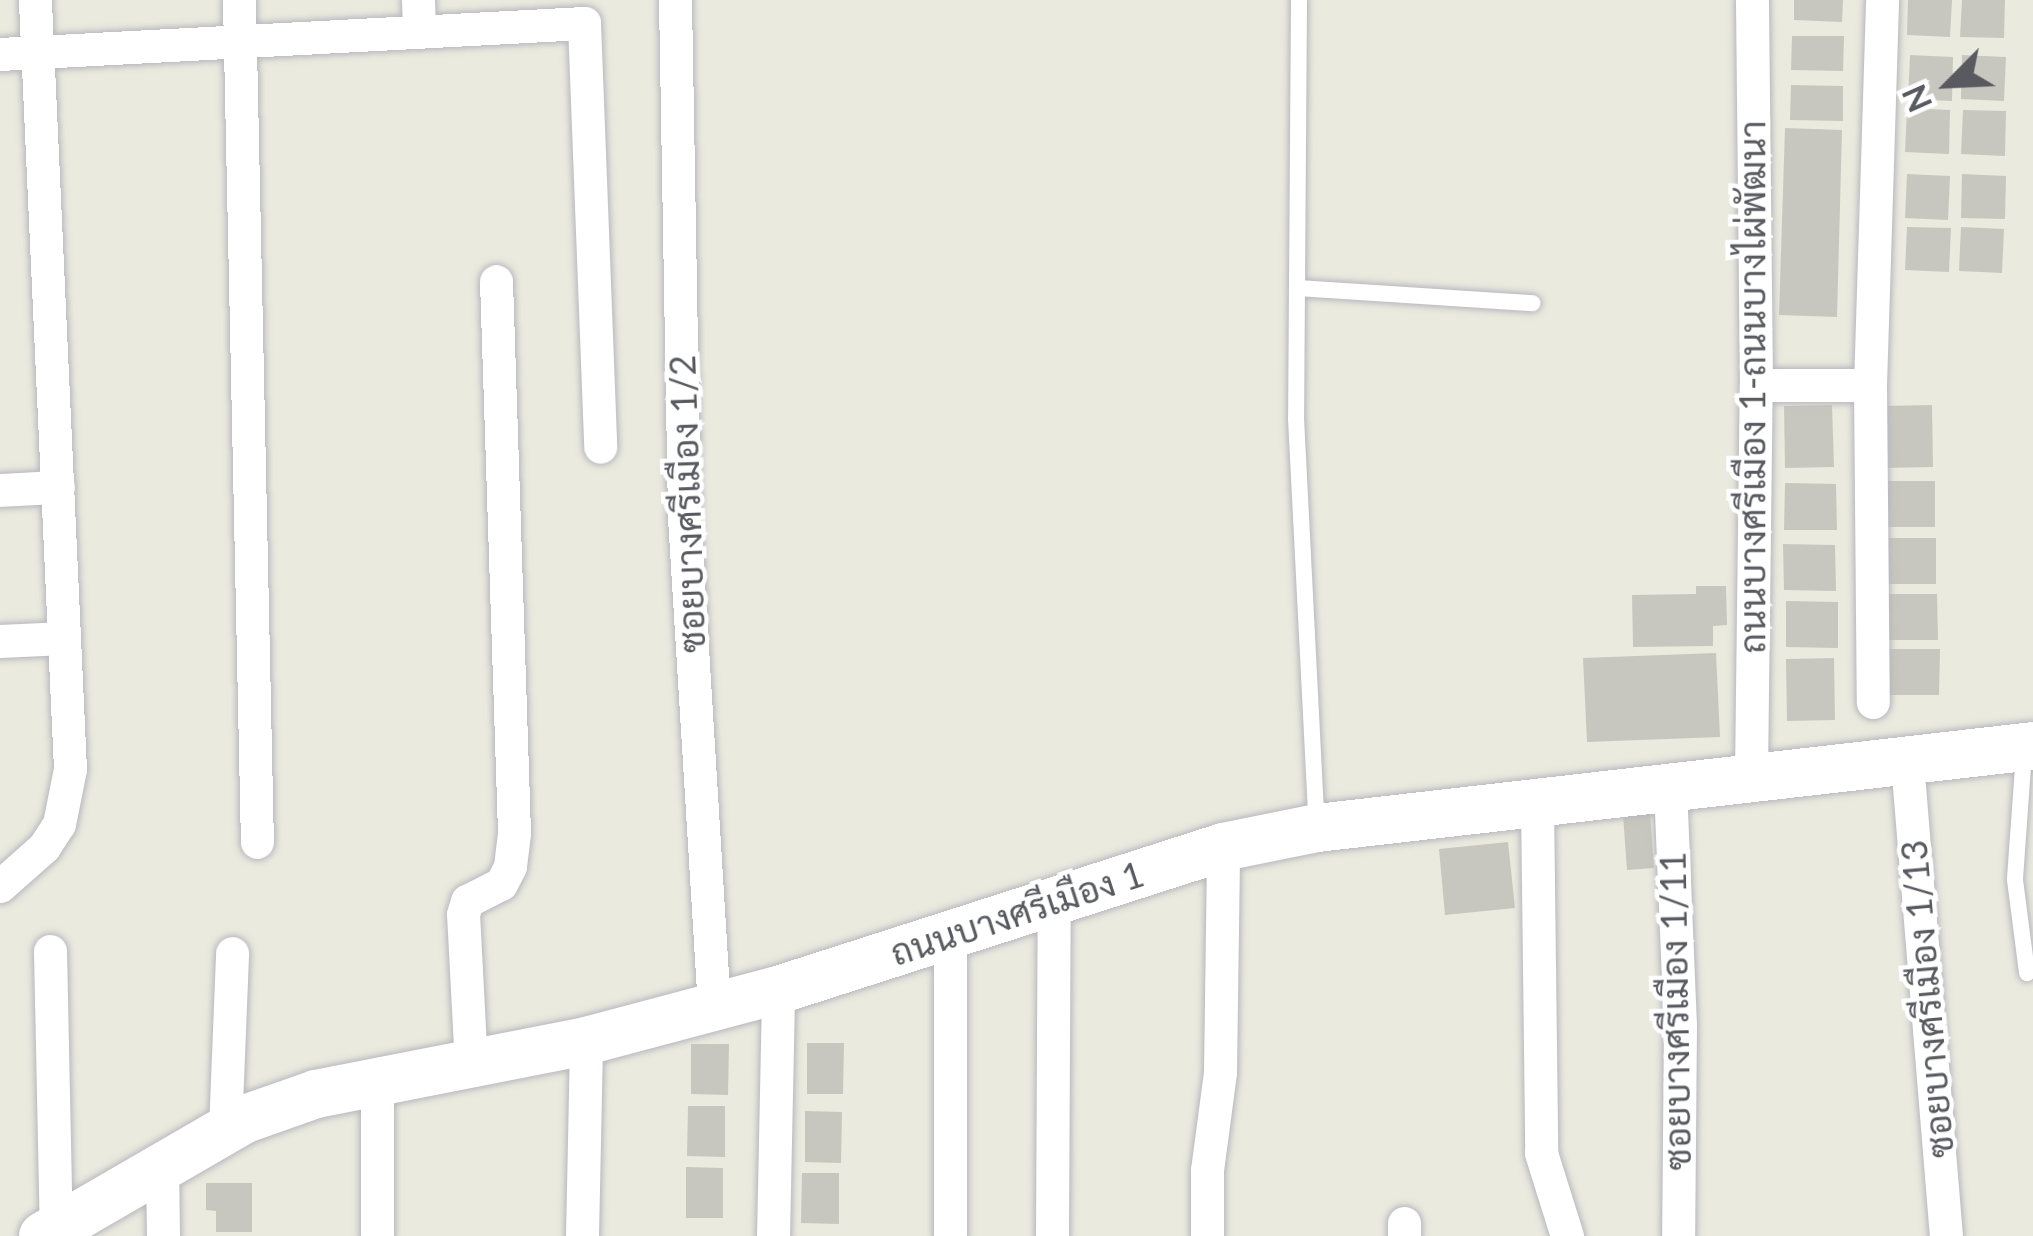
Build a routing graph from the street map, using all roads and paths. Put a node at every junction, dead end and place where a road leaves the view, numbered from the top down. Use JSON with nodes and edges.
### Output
{"nodes":[{"id":1,"x":35,"y":0,"type":"edge"},
{"id":2,"x":239,"y":0,"type":"edge"},
{"id":3,"x":675,"y":0,"type":"edge"},
{"id":4,"x":1299,"y":0,"type":"edge"},
{"id":5,"x":1752,"y":0,"type":"edge"},
{"id":6,"x":1882,"y":0,"type":"edge"},
{"id":7,"x":418,"y":16,"type":"edge"},
{"id":8,"x":240,"y":41,"type":"junction"},
{"id":9,"x":38,"y":52,"type":"junction"},
{"id":10,"x":0,"y":54,"type":"edge"},
{"id":11,"x":496,"y":281,"type":"dead end"},
{"id":12,"x":1298,"y":287,"type":"junction"},
{"id":13,"x":1533,"y":304,"type":"dead end"},
{"id":14,"x":1870,"y":385,"type":"junction"},
{"id":15,"x":1756,"y":386,"type":"junction"},
{"id":16,"x":600,"y":446,"type":"dead end"},
{"id":17,"x":58,"y":487,"type":"junction"},
{"id":18,"x":0,"y":490,"type":"edge"},
{"id":19,"x":64,"y":638,"type":"junction"},
{"id":20,"x":0,"y":641,"type":"edge"},
{"id":21,"x":1873,"y":702,"type":"dead end"},
{"id":22,"x":2029,"y":747,"type":"edge"},
{"id":23,"x":1907,"y":762,"type":"junction"},
{"id":24,"x":1750,"y":774,"type":"junction"},
{"id":25,"x":1670,"y":787,"type":"junction"},
{"id":26,"x":1537,"y":802,"type":"junction"},
{"id":27,"x":1317,"y":828,"type":"junction"},
{"id":28,"x":257,"y":842,"type":"dead end"},
{"id":29,"x":1223,"y":847,"type":"junction"},
{"id":30,"x":0,"y":886,"type":"edge"},
{"id":31,"x":1054,"y":904,"type":"junction"},
{"id":32,"x":950,"y":936,"type":"junction"},
{"id":33,"x":50,"y":951,"type":"dead end"},
{"id":34,"x":232,"y":953,"type":"dead end"},
{"id":35,"x":2027,"y":973,"type":"dead end"},
{"id":36,"x":778,"y":990,"type":"junction"},
{"id":37,"x":714,"y":1007,"type":"junction"},
{"id":38,"x":586,"y":1041,"type":"junction"},
{"id":39,"x":471,"y":1066,"type":"junction"},
{"id":40,"x":377,"y":1082,"type":"junction"},
{"id":41,"x":225,"y":1130,"type":"junction"},
{"id":42,"x":162,"y":1164,"type":"junction"},
{"id":43,"x":49,"y":1232,"type":"edge"},
{"id":44,"x":163,"y":1236,"type":"edge"},
{"id":45,"x":377,"y":1236,"type":"edge"},
{"id":46,"x":582,"y":1236,"type":"edge"},
{"id":47,"x":772,"y":1236,"type":"edge"},
{"id":48,"x":950,"y":1236,"type":"edge"},
{"id":49,"x":1052,"y":1236,"type":"edge"},
{"id":50,"x":1207,"y":1236,"type":"edge"},
{"id":51,"x":1567,"y":1236,"type":"edge"},
{"id":52,"x":1678,"y":1236,"type":"edge"},
{"id":53,"x":1946,"y":1236,"type":"edge"}],
"edges":[{"from":1,"to":9,"type":"street"},
{"from":2,"to":8,"type":"street"},
{"from":3,"to":37,"type":"street","name":"ซอยบางศรีเมือง 1/2"},
{"from":4,"to":12,"type":"lane"},
{"from":5,"to":15,"type":"street","name":"ถนนบางศรีเมือง 1-ถนนบางไผ่พัฒนา"},
{"from":6,"to":14,"type":"street"},
{"from":7,"to":8,"type":"street"},
{"from":7,"to":16,"type":"street"},
{"from":8,"to":9,"type":"street"},
{"from":8,"to":28,"type":"street"},
{"from":9,"to":10,"type":"street"},
{"from":9,"to":17,"type":"street"},
{"from":11,"to":39,"type":"street"},
{"from":12,"to":13,"type":"lane"},
{"from":12,"to":27,"type":"lane"},
{"from":14,"to":15,"type":"street"},
{"from":14,"to":21,"type":"street"},
{"from":15,"to":24,"type":"street","name":"ถนนบางศรีเมือง 1-ถนนบางไผ่พัฒนา"},
{"from":17,"to":18,"type":"street"},
{"from":17,"to":19,"type":"street"},
{"from":19,"to":20,"type":"street"},
{"from":19,"to":30,"type":"street"},
{"from":22,"to":23,"type":"street","name":"ถนนบางศรีเมือง 1"},
{"from":22,"to":35,"type":"lane"},
{"from":23,"to":24,"type":"street","name":"ถนนบางศรีเมือง 1"},
{"from":23,"to":53,"type":"street","name":"ซอยบางศรีเมือง 1/13"},
{"from":24,"to":25,"type":"street","name":"ถนนบางศรีเมือง 1"},
{"from":25,"to":26,"type":"street","name":"ถนนบางศรีเมือง 1"},
{"from":25,"to":52,"type":"street","name":"ซอยบางศรีเมือง 1/11"},
{"from":26,"to":27,"type":"street","name":"ถนนบางศรีเมือง 1"},
{"from":26,"to":51,"type":"street"},
{"from":27,"to":29,"type":"street","name":"ถนนบางศรีเมือง 1"},
{"from":29,"to":31,"type":"street","name":"ถนนบางศรีเมือง 1"},
{"from":29,"to":50,"type":"street"},
{"from":31,"to":32,"type":"street","name":"ถนนบางศรีเมือง 1"},
{"from":31,"to":49,"type":"street"},
{"from":32,"to":36,"type":"street","name":"ถนนบางศรีเมือง 1"},
{"from":32,"to":48,"type":"street"},
{"from":33,"to":43,"type":"street"},
{"from":34,"to":41,"type":"street"},
{"from":36,"to":37,"type":"street","name":"ถนนบางศรีเมือง 1"},
{"from":36,"to":47,"type":"street"},
{"from":37,"to":38,"type":"street","name":"ถนนบางศรีเมือง 1"},
{"from":38,"to":39,"type":"street","name":"ถนนบางศรีเมือง 1"},
{"from":38,"to":46,"type":"street"},
{"from":39,"to":40,"type":"street","name":"ถนนบางศรีเมือง 1"},
{"from":40,"to":41,"type":"street","name":"ถนนบางศรีเมือง 1"},
{"from":40,"to":45,"type":"street"},
{"from":41,"to":42,"type":"street","name":"ถนนบางศรีเมือง 1"},
{"from":42,"to":43,"type":"street","name":"ถนนบางศรีเมือง 1"},
{"from":42,"to":44,"type":"street"}]}
